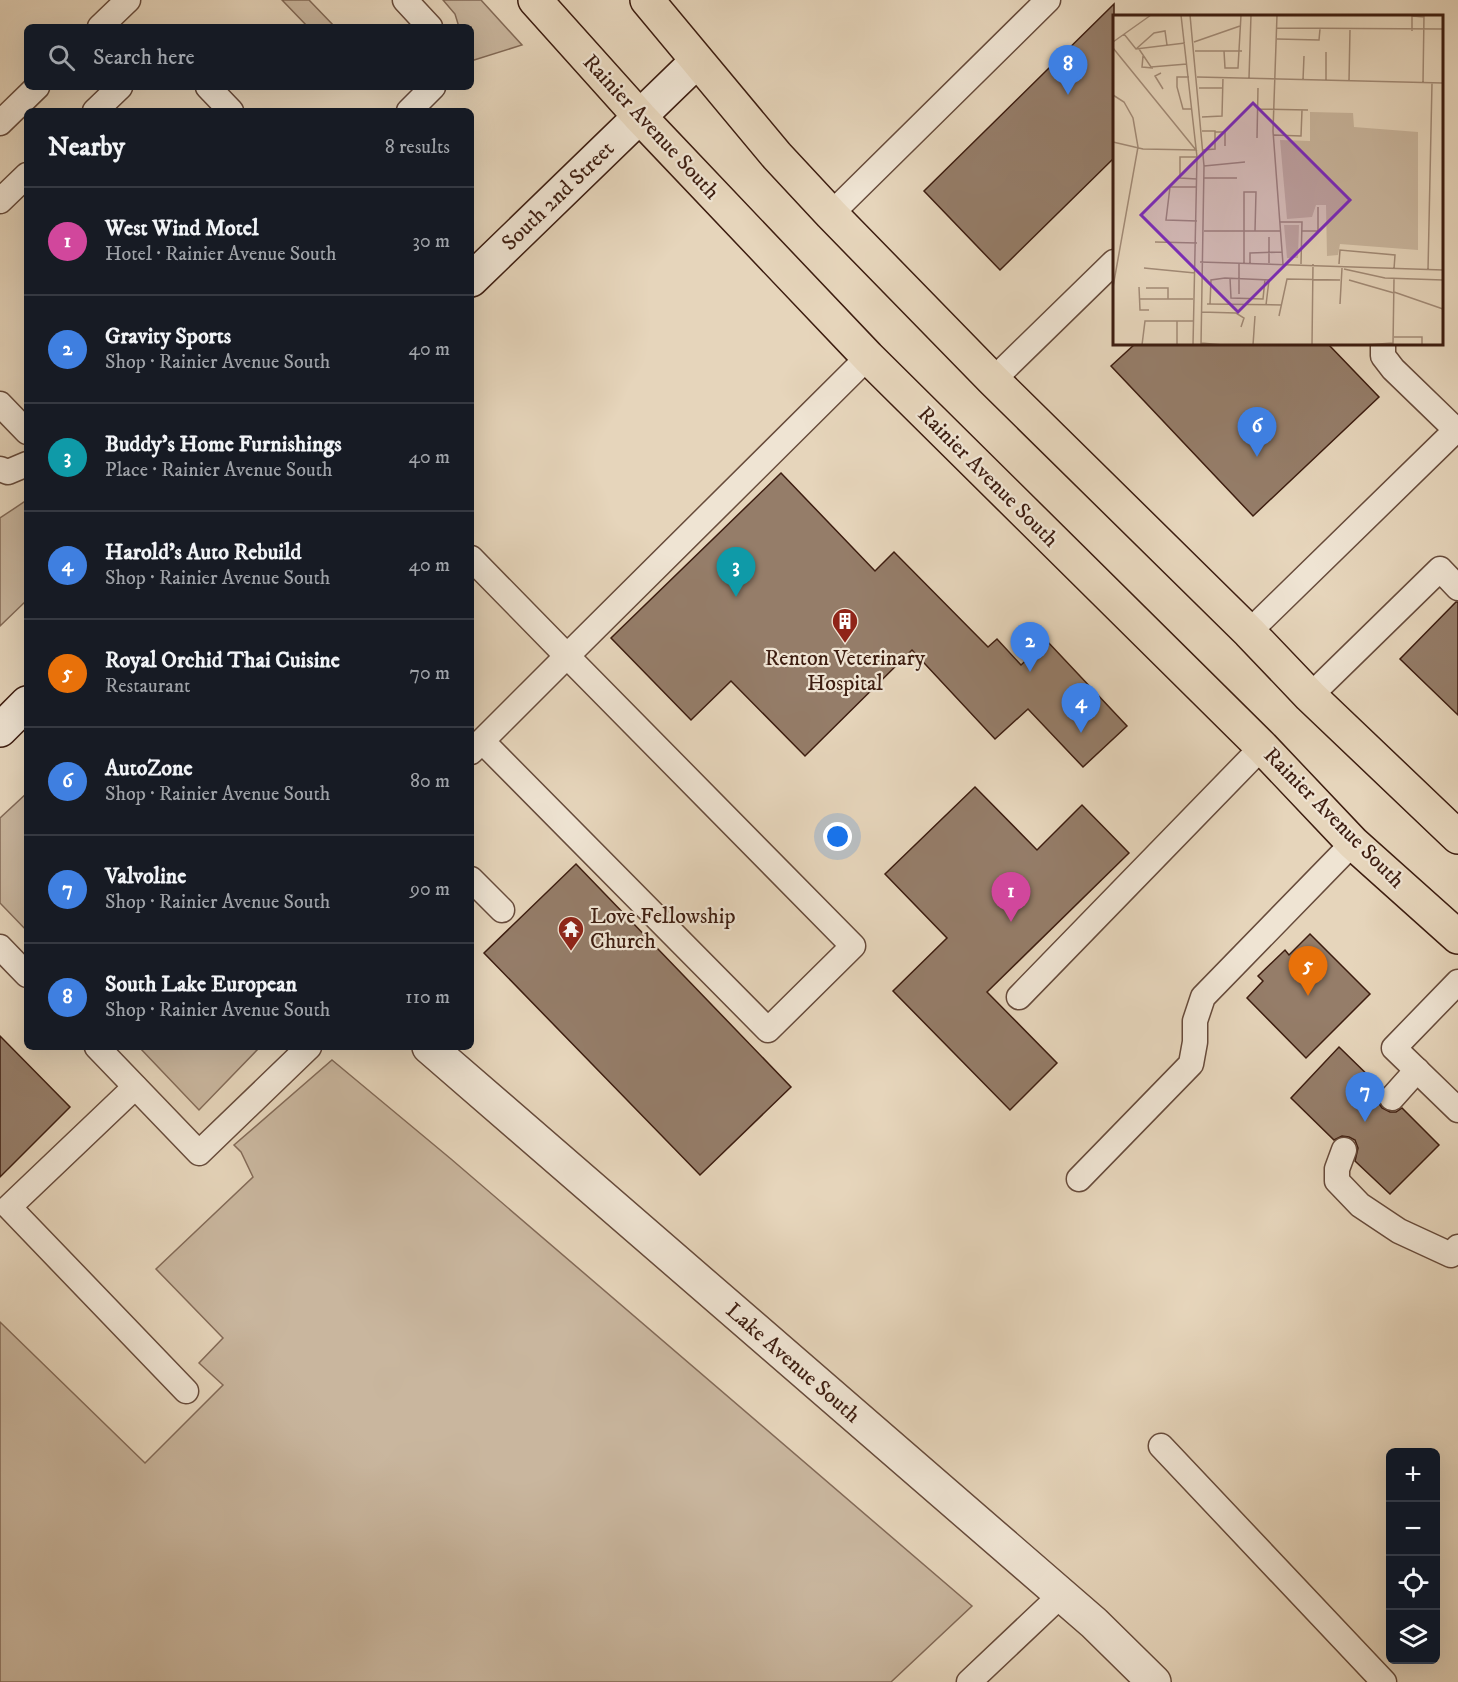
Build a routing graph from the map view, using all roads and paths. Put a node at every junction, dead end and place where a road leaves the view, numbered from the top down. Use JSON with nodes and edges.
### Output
{"nodes":[{"id":1,"x":128,"y":0,"type":"edge"},
{"id":2,"x":405,"y":0,"type":"edge"},
{"id":3,"x":535,"y":0,"type":"edge"},
{"id":4,"x":647,"y":0,"type":"edge"},
{"id":5,"x":1048,"y":0,"type":"edge"},
{"id":6,"x":103,"y":24,"type":"edge"},
{"id":7,"x":427,"y":24,"type":"edge"},
{"id":8,"x":697,"y":61,"type":"junction"},
{"id":9,"x":34,"y":90,"type":"edge"},
{"id":10,"x":117,"y":90,"type":"edge"},
{"id":11,"x":211,"y":90,"type":"edge"},
{"id":12,"x":430,"y":90,"type":"edge"},
{"id":13,"x":98,"y":108,"type":"edge"},
{"id":14,"x":228,"y":108,"type":"edge"},
{"id":15,"x":412,"y":108,"type":"edge"},
{"id":16,"x":640,"y":117,"type":"junction"},
{"id":17,"x":0,"y":123,"type":"edge"},
{"id":18,"x":24,"y":178,"type":"edge"},
{"id":19,"x":0,"y":201,"type":"edge"},
{"id":20,"x":831,"y":214,"type":"junction"},
{"id":21,"x":1113,"y":263,"type":"edge"},
{"id":22,"x":474,"y":277,"type":"edge"},
{"id":23,"x":1383,"y":345,"type":"edge"},
{"id":24,"x":868,"y":357,"type":"junction"},
{"id":25,"x":993,"y":380,"type":"junction"},
{"id":26,"x":0,"y":404,"type":"edge"},
{"id":27,"x":24,"y":429,"type":"edge"},
{"id":28,"x":24,"y":465,"type":"edge"},
{"id":29,"x":0,"y":469,"type":"edge"},
{"id":30,"x":474,"y":561,"type":"edge"},
{"id":31,"x":1458,"y":588,"type":"edge"},
{"id":32,"x":1249,"y":632,"type":"junction"},
{"id":33,"x":567,"y":656,"type":"junction"},
{"id":34,"x":1310,"y":696,"type":"junction"},
{"id":35,"x":24,"y":706,"type":"edge"},
{"id":36,"x":0,"y":730,"type":"edge"},
{"id":37,"x":476,"y":747,"type":"edge"},
{"id":38,"x":1262,"y":747,"type":"junction"},
{"id":39,"x":1458,"y":837,"type":"edge"},
{"id":40,"x":1353,"y":843,"type":"junction"},
{"id":41,"x":474,"y":882,"type":"edge"},
{"id":42,"x":502,"y":910,"type":"dead end"},
{"id":43,"x":1458,"y":937,"type":"edge"},
{"id":44,"x":0,"y":947,"type":"edge"},
{"id":45,"x":24,"y":972,"type":"edge"},
{"id":46,"x":1458,"y":982,"type":"edge"},
{"id":47,"x":1019,"y":997,"type":"dead end"},
{"id":48,"x":100,"y":1050,"type":"edge"},
{"id":49,"x":306,"y":1050,"type":"edge"},
{"id":50,"x":432,"y":1050,"type":"edge"},
{"id":51,"x":1417,"y":1070,"type":"junction"},
{"id":52,"x":135,"y":1087,"type":"junction"},
{"id":53,"x":1392,"y":1098,"type":"dead end"},
{"id":54,"x":1458,"y":1110,"type":"edge"},
{"id":55,"x":1344,"y":1150,"type":"dead end"},
{"id":56,"x":1079,"y":1179,"type":"dead end"},
{"id":57,"x":1454,"y":1251,"type":"edge"},
{"id":58,"x":186,"y":1391,"type":"dead end"},
{"id":59,"x":1161,"y":1446,"type":"dead end"},
{"id":60,"x":1061,"y":1595,"type":"junction"},
{"id":61,"x":1378,"y":1680,"type":"edge"},
{"id":62,"x":969,"y":1682,"type":"edge"},
{"id":63,"x":1154,"y":1682,"type":"edge"}],
"edges":[{"from":1,"to":6,"type":"lane"},
{"from":2,"to":7,"type":"lane"},
{"from":3,"to":16,"type":"main road","name":"Rainier Avenue South"},
{"from":4,"to":8,"type":"main road"},
{"from":5,"to":20,"type":"lane"},
{"from":8,"to":16,"type":"street","name":"South 2nd Street"},
{"from":8,"to":20,"type":"main road"},
{"from":9,"to":17,"type":"lane"},
{"from":10,"to":13,"type":"lane"},
{"from":11,"to":14,"type":"lane"},
{"from":12,"to":15,"type":"lane"},
{"from":16,"to":22,"type":"street","name":"South 2nd Street"},
{"from":16,"to":24,"type":"main road","name":"Rainier Avenue South"},
{"from":18,"to":19,"type":"lane"},
{"from":20,"to":25,"type":"main road"},
{"from":21,"to":25,"type":"lane"},
{"from":23,"to":32,"type":"lane"},
{"from":24,"to":33,"type":"lane"},
{"from":24,"to":38,"type":"main road","name":"Rainier Avenue South"},
{"from":25,"to":32,"type":"main road"},
{"from":26,"to":27,"type":"lane"},
{"from":28,"to":29,"type":"lane"},
{"from":30,"to":33,"type":"lane"},
{"from":31,"to":34,"type":"lane"},
{"from":32,"to":34,"type":"main road"},
{"from":33,"to":37,"type":"lane"},
{"from":33,"to":37,"type":"lane"},
{"from":34,"to":39,"type":"main road"},
{"from":35,"to":36,"type":"street"},
{"from":38,"to":40,"type":"main road","name":"Rainier Avenue South"},
{"from":38,"to":47,"type":"lane"},
{"from":40,"to":43,"type":"main road","name":"Rainier Avenue South"},
{"from":40,"to":56,"type":"lane"},
{"from":41,"to":42,"type":"lane"},
{"from":44,"to":45,"type":"lane"},
{"from":46,"to":51,"type":"lane"},
{"from":48,"to":52,"type":"lane"},
{"from":49,"to":52,"type":"lane"},
{"from":50,"to":60,"type":"street","name":"Lake Avenue South"},
{"from":51,"to":53,"type":"lane"},
{"from":51,"to":54,"type":"lane"},
{"from":52,"to":58,"type":"lane"},
{"from":55,"to":57,"type":"lane"},
{"from":59,"to":61,"type":"lane"},
{"from":60,"to":62,"type":"lane"},
{"from":60,"to":63,"type":"street","name":"Lake Avenue South"}]}
